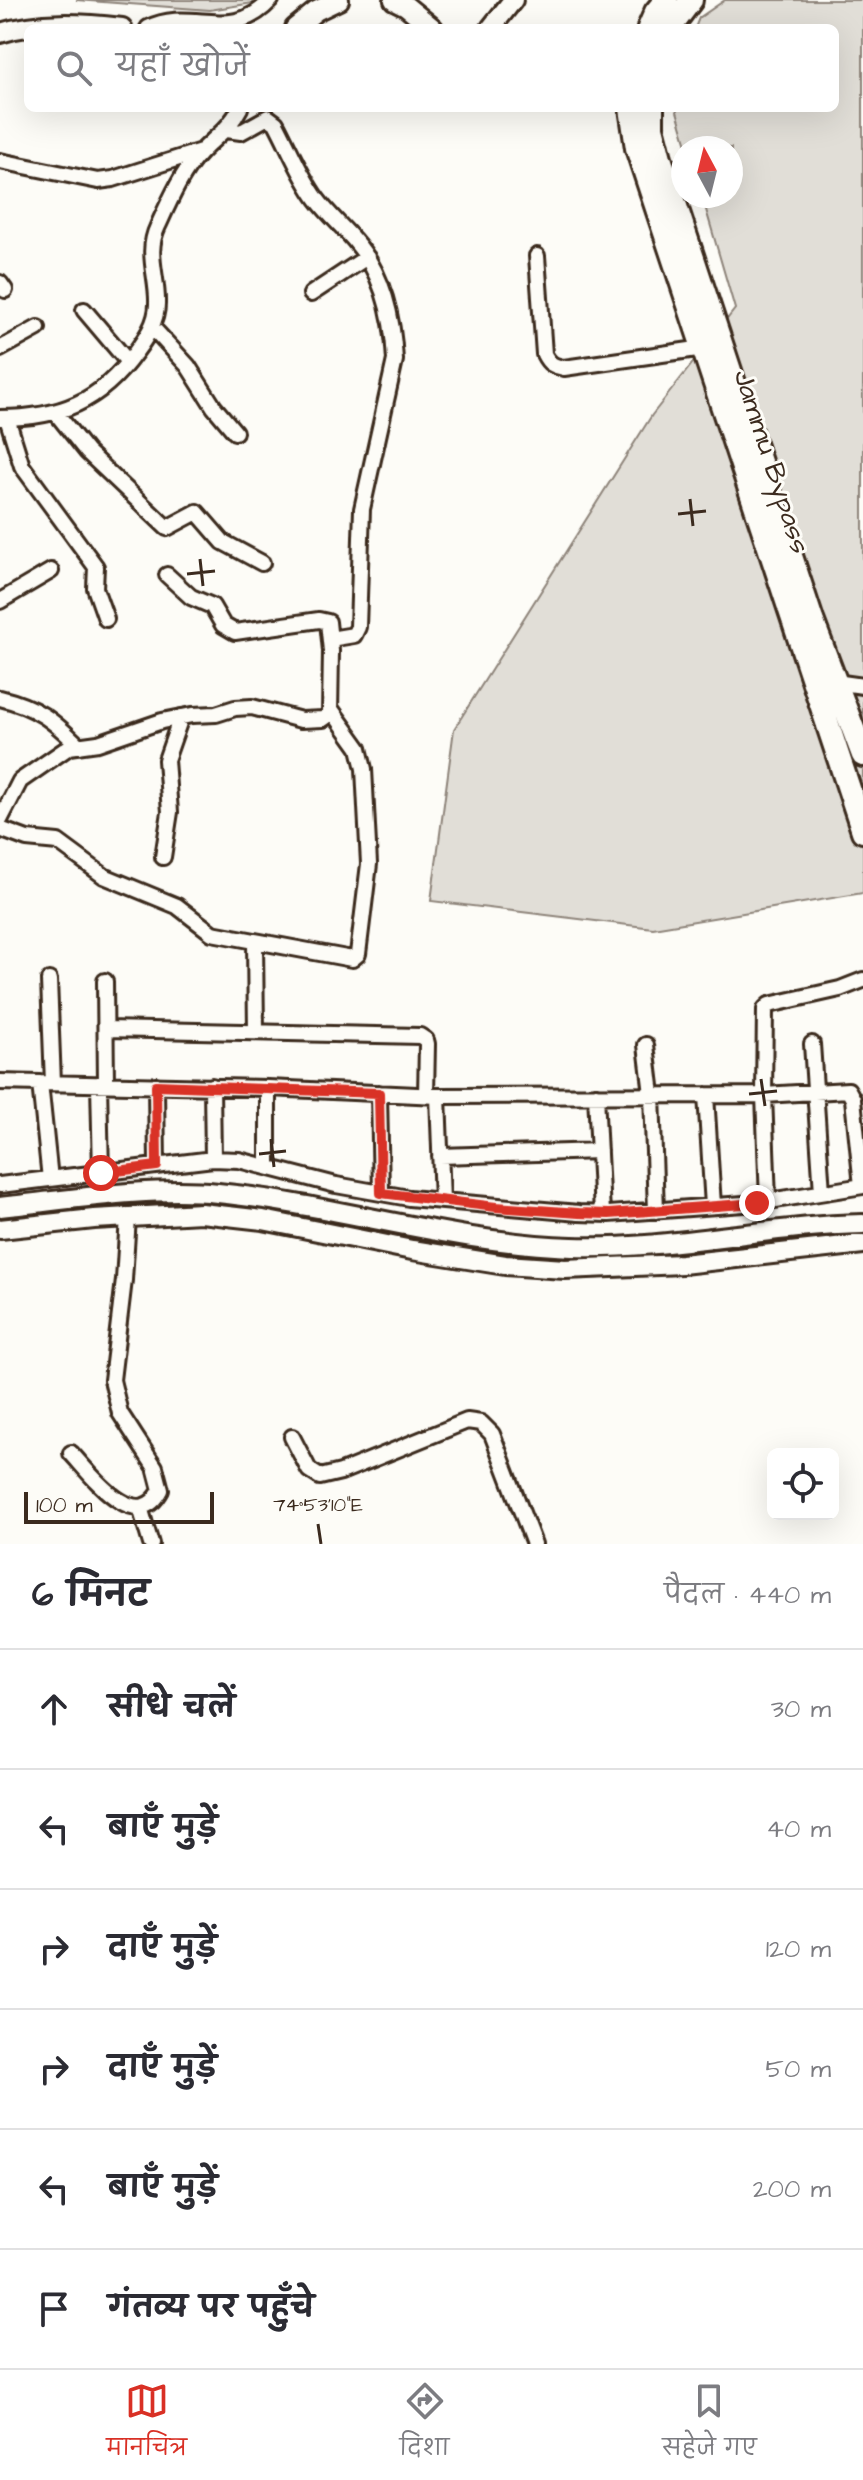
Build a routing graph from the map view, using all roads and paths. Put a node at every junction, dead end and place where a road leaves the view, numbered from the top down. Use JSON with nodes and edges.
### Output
{"nodes":[{"id":1,"x":271,"y":0,"type":"edge"},
{"id":2,"x":339,"y":0,"type":"edge"},
{"id":3,"x":394,"y":0,"type":"edge"},
{"id":4,"x":513,"y":0,"type":"edge"},
{"id":5,"x":666,"y":0,"type":"edge"},
{"id":6,"x":689,"y":1,"type":"edge"},
{"id":7,"x":46,"y":24,"type":"edge"},
{"id":8,"x":86,"y":24,"type":"edge"},
{"id":9,"x":158,"y":24,"type":"edge"},
{"id":10,"x":300,"y":24,"type":"edge"},
{"id":11,"x":428,"y":24,"type":"edge"},
{"id":12,"x":494,"y":24,"type":"edge"},
{"id":13,"x":651,"y":24,"type":"edge"},
{"id":14,"x":673,"y":24,"type":"edge"},
{"id":15,"x":24,"y":28,"type":"edge"},
{"id":16,"x":0,"y":33,"type":"edge"},
{"id":17,"x":238,"y":112,"type":"edge"},
{"id":18,"x":632,"y":112,"type":"edge"},
{"id":19,"x":652,"y":112,"type":"edge"},
{"id":20,"x":227,"y":130,"type":"junction"},
{"id":21,"x":202,"y":151,"type":"junction"},
{"id":22,"x":0,"y":161,"type":"edge"},
{"id":23,"x":537,"y":256,"type":"dead end"},
{"id":24,"x":367,"y":257,"type":"junction"},
{"id":25,"x":311,"y":294,"type":"dead end"},
{"id":26,"x":84,"y":310,"type":"dead end"},
{"id":27,"x":152,"y":327,"type":"junction"},
{"id":28,"x":38,"y":328,"type":"dead end"},
{"id":29,"x":704,"y":348,"type":"junction"},
{"id":30,"x":0,"y":349,"type":"edge"},
{"id":31,"x":128,"y":362,"type":"junction"},
{"id":32,"x":56,"y":413,"type":"junction"},
{"id":33,"x":3,"y":418,"type":"edge"},
{"id":34,"x":235,"y":432,"type":"dead end"},
{"id":35,"x":262,"y":563,"type":"dead end"},
{"id":36,"x":51,"y":571,"type":"dead end"},
{"id":37,"x":167,"y":575,"type":"dead end"},
{"id":38,"x":0,"y":601,"type":"edge"},
{"id":39,"x":106,"y":619,"type":"dead end"},
{"id":40,"x":330,"y":639,"type":"junction"},
{"id":41,"x":835,"y":682,"type":"junction"},
{"id":42,"x":863,"y":686,"type":"edge"},
{"id":43,"x":0,"y":698,"type":"edge"},
{"id":44,"x":331,"y":709,"type":"junction"},
{"id":45,"x":856,"y":713,"type":"edge"},
{"id":46,"x":181,"y":717,"type":"junction"},
{"id":47,"x":79,"y":746,"type":"junction"},
{"id":48,"x":863,"y":755,"type":"edge"},
{"id":49,"x":0,"y":820,"type":"edge"},
{"id":50,"x":0,"y":829,"type":"edge"},
{"id":51,"x":863,"y":831,"type":"edge"},
{"id":52,"x":163,"y":857,"type":"dead end"},
{"id":53,"x":256,"y":946,"type":"junction"},
{"id":54,"x":49,"y":980,"type":"dead end"},
{"id":55,"x":863,"y":980,"type":"edge"},
{"id":56,"x":105,"y":981,"type":"dead end"},
{"id":57,"x":107,"y":1029,"type":"junction"},
{"id":58,"x":256,"y":1032,"type":"junction"},
{"id":59,"x":812,"y":1044,"type":"dead end"},
{"id":60,"x":646,"y":1045,"type":"dead end"},
{"id":61,"x":0,"y":1082,"type":"edge"},
{"id":62,"x":46,"y":1083,"type":"junction"},
{"id":63,"x":103,"y":1084,"type":"junction"},
{"id":64,"x":156,"y":1085,"type":"junction"},
{"id":65,"x":212,"y":1086,"type":"junction"},
{"id":66,"x":268,"y":1088,"type":"junction"},
{"id":67,"x":814,"y":1091,"type":"junction"},
{"id":68,"x":379,"y":1093,"type":"junction"},
{"id":69,"x":652,"y":1094,"type":"junction"},
{"id":70,"x":596,"y":1095,"type":"junction"},
{"id":71,"x":706,"y":1095,"type":"junction"},
{"id":72,"x":764,"y":1095,"type":"junction"},
{"id":73,"x":432,"y":1096,"type":"junction"},
{"id":74,"x":599,"y":1151,"type":"junction"},
{"id":75,"x":440,"y":1156,"type":"junction"},
{"id":76,"x":213,"y":1159,"type":"junction"},
{"id":77,"x":157,"y":1166,"type":"junction"},
{"id":78,"x":268,"y":1167,"type":"junction"},
{"id":79,"x":101,"y":1173,"type":"junction"},
{"id":80,"x":50,"y":1179,"type":"junction"},
{"id":81,"x":0,"y":1185,"type":"edge"},
{"id":82,"x":862,"y":1186,"type":"edge"},
{"id":83,"x":822,"y":1192,"type":"junction"},
{"id":84,"x":381,"y":1193,"type":"junction"},
{"id":85,"x":442,"y":1201,"type":"junction"},
{"id":86,"x":768,"y":1201,"type":"junction"},
{"id":87,"x":713,"y":1206,"type":"junction"},
{"id":88,"x":0,"y":1207,"type":"edge"},
{"id":89,"x":656,"y":1211,"type":"junction"},
{"id":90,"x":602,"y":1213,"type":"junction"},
{"id":91,"x":128,"y":1217,"type":"junction"},
{"id":92,"x":863,"y":1224,"type":"edge"},
{"id":93,"x":0,"y":1229,"type":"edge"},
{"id":94,"x":863,"y":1244,"type":"edge"},
{"id":95,"x":292,"y":1437,"type":"dead end"},
{"id":96,"x":71,"y":1453,"type":"dead end"},
{"id":97,"x":140,"y":1507,"type":"junction"},
{"id":98,"x":151,"y":1544,"type":"edge"},
{"id":99,"x":534,"y":1544,"type":"edge"}],
"edges":[{"from":1,"to":9,"type":"street"},
{"from":2,"to":10,"type":"main road"},
{"from":3,"to":11,"type":"main road"},
{"from":4,"to":12,"type":"main road"},
{"from":5,"to":13,"type":"highway"},
{"from":6,"to":14,"type":"highway"},
{"from":7,"to":8,"type":"main road"},
{"from":15,"to":16,"type":"main road"},
{"from":17,"to":20,"type":"street"},
{"from":18,"to":29,"type":"highway","name":"Jammu Bypass"},
{"from":19,"to":41,"type":"highway","name":"Jammu Bypass"},
{"from":20,"to":21,"type":"street"},
{"from":20,"to":24,"type":"street"},
{"from":21,"to":22,"type":"street"},
{"from":21,"to":27,"type":"street"},
{"from":23,"to":29,"type":"street"},
{"from":24,"to":25,"type":"street"},
{"from":24,"to":40,"type":"street"},
{"from":26,"to":31,"type":"street"},
{"from":27,"to":31,"type":"street"},
{"from":27,"to":34,"type":"street"},
{"from":28,"to":30,"type":"street"},
{"from":29,"to":51,"type":"highway","name":"Jammu Bypass"},
{"from":31,"to":32,"type":"street"},
{"from":32,"to":33,"type":"street"},
{"from":32,"to":35,"type":"street"},
{"from":33,"to":39,"type":"street"},
{"from":36,"to":38,"type":"street"},
{"from":37,"to":40,"type":"street"},
{"from":40,"to":44,"type":"street"},
{"from":41,"to":42,"type":"street"},
{"from":41,"to":45,"type":"highway","name":"Jammu Bypass"},
{"from":43,"to":47,"type":"street"},
{"from":44,"to":46,"type":"street"},
{"from":44,"to":53,"type":"street"},
{"from":45,"to":48,"type":"highway","name":"Jammu Bypass"},
{"from":46,"to":47,"type":"street"},
{"from":46,"to":52,"type":"street"},
{"from":47,"to":49,"type":"street"},
{"from":50,"to":53,"type":"street"},
{"from":53,"to":58,"type":"street"},
{"from":54,"to":62,"type":"street"},
{"from":55,"to":72,"type":"street"},
{"from":56,"to":57,"type":"street"},
{"from":57,"to":58,"type":"street"},
{"from":57,"to":63,"type":"street"},
{"from":58,"to":73,"type":"street"},
{"from":59,"to":67,"type":"street"},
{"from":60,"to":69,"type":"street"},
{"from":61,"to":62,"type":"street"},
{"from":62,"to":63,"type":"street"},
{"from":62,"to":80,"type":"street"},
{"from":63,"to":64,"type":"street"},
{"from":63,"to":79,"type":"street"},
{"from":64,"to":65,"type":"street"},
{"from":64,"to":77,"type":"street"},
{"from":65,"to":66,"type":"street"},
{"from":65,"to":76,"type":"street"},
{"from":66,"to":68,"type":"street"},
{"from":66,"to":78,"type":"street"},
{"from":67,"to":72,"type":"street"},
{"from":67,"to":82,"type":"street"},
{"from":67,"to":83,"type":"street"},
{"from":68,"to":73,"type":"street"},
{"from":68,"to":84,"type":"street"},
{"from":69,"to":70,"type":"street"},
{"from":69,"to":71,"type":"street"},
{"from":69,"to":89,"type":"street"},
{"from":70,"to":73,"type":"street"},
{"from":70,"to":74,"type":"street"},
{"from":71,"to":72,"type":"street"},
{"from":71,"to":87,"type":"street"},
{"from":72,"to":86,"type":"street"},
{"from":73,"to":75,"type":"street"},
{"from":74,"to":75,"type":"street"},
{"from":74,"to":90,"type":"street"},
{"from":75,"to":85,"type":"street"},
{"from":76,"to":77,"type":"street"},
{"from":76,"to":78,"type":"street"},
{"from":77,"to":79,"type":"street"},
{"from":78,"to":84,"type":"street"},
{"from":79,"to":80,"type":"street"},
{"from":80,"to":81,"type":"street"},
{"from":82,"to":83,"type":"street"},
{"from":83,"to":86,"type":"street"},
{"from":84,"to":85,"type":"street"},
{"from":85,"to":90,"type":"street"},
{"from":86,"to":87,"type":"street"},
{"from":87,"to":89,"type":"street"},
{"from":88,"to":92,"type":"main road"},
{"from":89,"to":90,"type":"street"},
{"from":91,"to":93,"type":"main road"},
{"from":91,"to":94,"type":"main road"},
{"from":91,"to":97,"type":"street"},
{"from":95,"to":99,"type":"street"},
{"from":96,"to":97,"type":"street"},
{"from":97,"to":98,"type":"street"}]}
